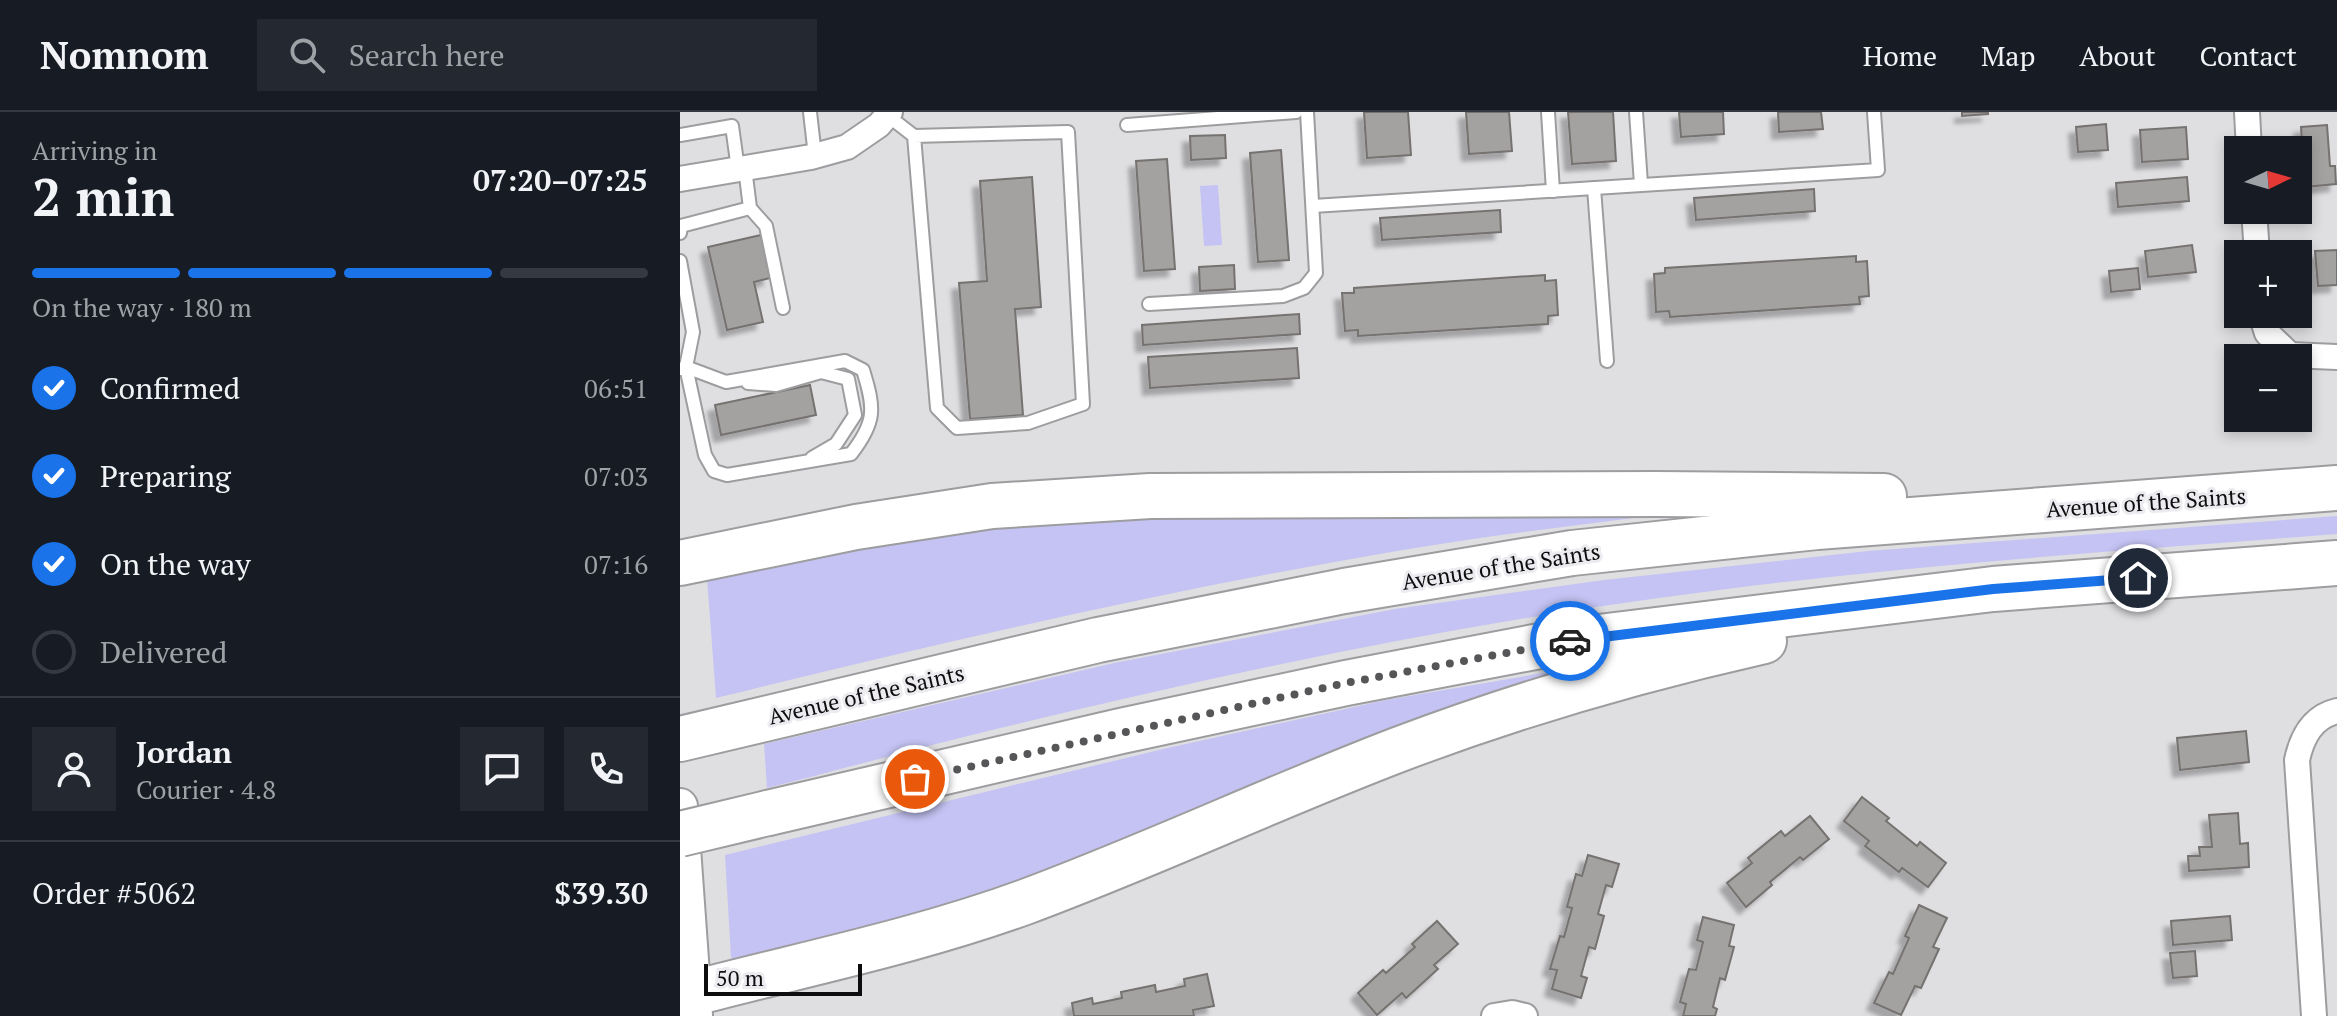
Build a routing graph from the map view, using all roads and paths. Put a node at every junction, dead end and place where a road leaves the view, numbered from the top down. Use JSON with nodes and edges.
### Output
{"nodes":[{"id":1,"x":730,"y":112,"type":"edge"},
{"id":2,"x":810,"y":112,"type":"edge"},
{"id":3,"x":1296,"y":112,"type":"edge"},
{"id":4,"x":1307,"y":112,"type":"edge"},
{"id":5,"x":1548,"y":112,"type":"edge"},
{"id":6,"x":1636,"y":112,"type":"edge"},
{"id":7,"x":1874,"y":112,"type":"edge"},
{"id":8,"x":2247,"y":112,"type":"edge"},
{"id":9,"x":888,"y":114,"type":"edge"},
{"id":10,"x":1127,"y":125,"type":"dead end"},
{"id":11,"x":732,"y":126,"type":"junction"},
{"id":12,"x":680,"y":135,"type":"edge"},
{"id":13,"x":914,"y":136,"type":"junction"},
{"id":14,"x":2248,"y":136,"type":"edge"},
{"id":15,"x":815,"y":156,"type":"junction"},
{"id":16,"x":741,"y":169,"type":"junction"},
{"id":17,"x":680,"y":179,"type":"edge"},
{"id":18,"x":1641,"y":184,"type":"junction"},
{"id":19,"x":1594,"y":188,"type":"junction"},
{"id":20,"x":1553,"y":191,"type":"junction"},
{"id":21,"x":1313,"y":206,"type":"junction"},
{"id":22,"x":750,"y":208,"type":"junction"},
{"id":23,"x":680,"y":226,"type":"edge"},
{"id":24,"x":680,"y":233,"type":"edge"},
{"id":25,"x":680,"y":261,"type":"edge"},
{"id":26,"x":1149,"y":304,"type":"dead end"},
{"id":27,"x":783,"y":308,"type":"dead end"},
{"id":28,"x":2265,"y":328,"type":"edge"},
{"id":29,"x":2337,"y":357,"type":"edge"},
{"id":30,"x":1607,"y":361,"type":"dead end"},
{"id":31,"x":683,"y":368,"type":"edge"},
{"id":32,"x":726,"y":382,"type":"junction"},
{"id":33,"x":806,"y":462,"type":"junction"},
{"id":34,"x":2337,"y":488,"type":"edge"},
{"id":35,"x":2191,"y":499,"type":"junction"},
{"id":36,"x":680,"y":563,"type":"edge"},
{"id":37,"x":2337,"y":563,"type":"edge"},
{"id":38,"x":1993,"y":589,"type":"junction"},
{"id":39,"x":2337,"y":711,"type":"edge"},
{"id":40,"x":680,"y":739,"type":"edge"},
{"id":41,"x":680,"y":806,"type":"edge"},
{"id":42,"x":680,"y":834,"type":"edge"},
{"id":43,"x":690,"y":1001,"type":"edge"},
{"id":44,"x":1494,"y":1016,"type":"edge"},
{"id":45,"x":1525,"y":1016,"type":"edge"},
{"id":46,"x":2314,"y":1016,"type":"edge"}],
"edges":[{"from":1,"to":11,"type":"lane"},
{"from":2,"to":15,"type":"lane"},
{"from":3,"to":10,"type":"lane"},
{"from":4,"to":21,"type":"lane"},
{"from":5,"to":20,"type":"lane"},
{"from":6,"to":18,"type":"lane"},
{"from":7,"to":18,"type":"lane"},
{"from":8,"to":14,"type":"street"},
{"from":9,"to":13,"type":"lane"},
{"from":9,"to":15,"type":"street"},
{"from":11,"to":12,"type":"lane"},
{"from":11,"to":16,"type":"lane"},
{"from":13,"to":13,"type":"lane"},
{"from":15,"to":16,"type":"street"},
{"from":16,"to":17,"type":"street"},
{"from":16,"to":22,"type":"lane"},
{"from":18,"to":19,"type":"lane"},
{"from":19,"to":20,"type":"lane"},
{"from":19,"to":30,"type":"lane"},
{"from":20,"to":21,"type":"lane"},
{"from":21,"to":26,"type":"lane"},
{"from":22,"to":23,"type":"lane"},
{"from":22,"to":27,"type":"lane"},
{"from":23,"to":24,"type":"lane"},
{"from":25,"to":31,"type":"lane"},
{"from":28,"to":29,"type":"street"},
{"from":31,"to":32,"type":"lane"},
{"from":31,"to":33,"type":"lane"},
{"from":32,"to":33,"type":"lane"},
{"from":32,"to":33,"type":"lane"},
{"from":34,"to":35,"type":"highway","name":"Avenue of the Saints"},
{"from":35,"to":36,"type":"highway"},
{"from":35,"to":40,"type":"highway","name":"Avenue of the Saints"},
{"from":37,"to":38,"type":"highway"},
{"from":38,"to":42,"type":"highway","bridge":true},
{"from":38,"to":43,"type":"highway"},
{"from":39,"to":46,"type":"street"},
{"from":41,"to":43,"type":"street"},
{"from":44,"to":45,"type":"street"}]}
